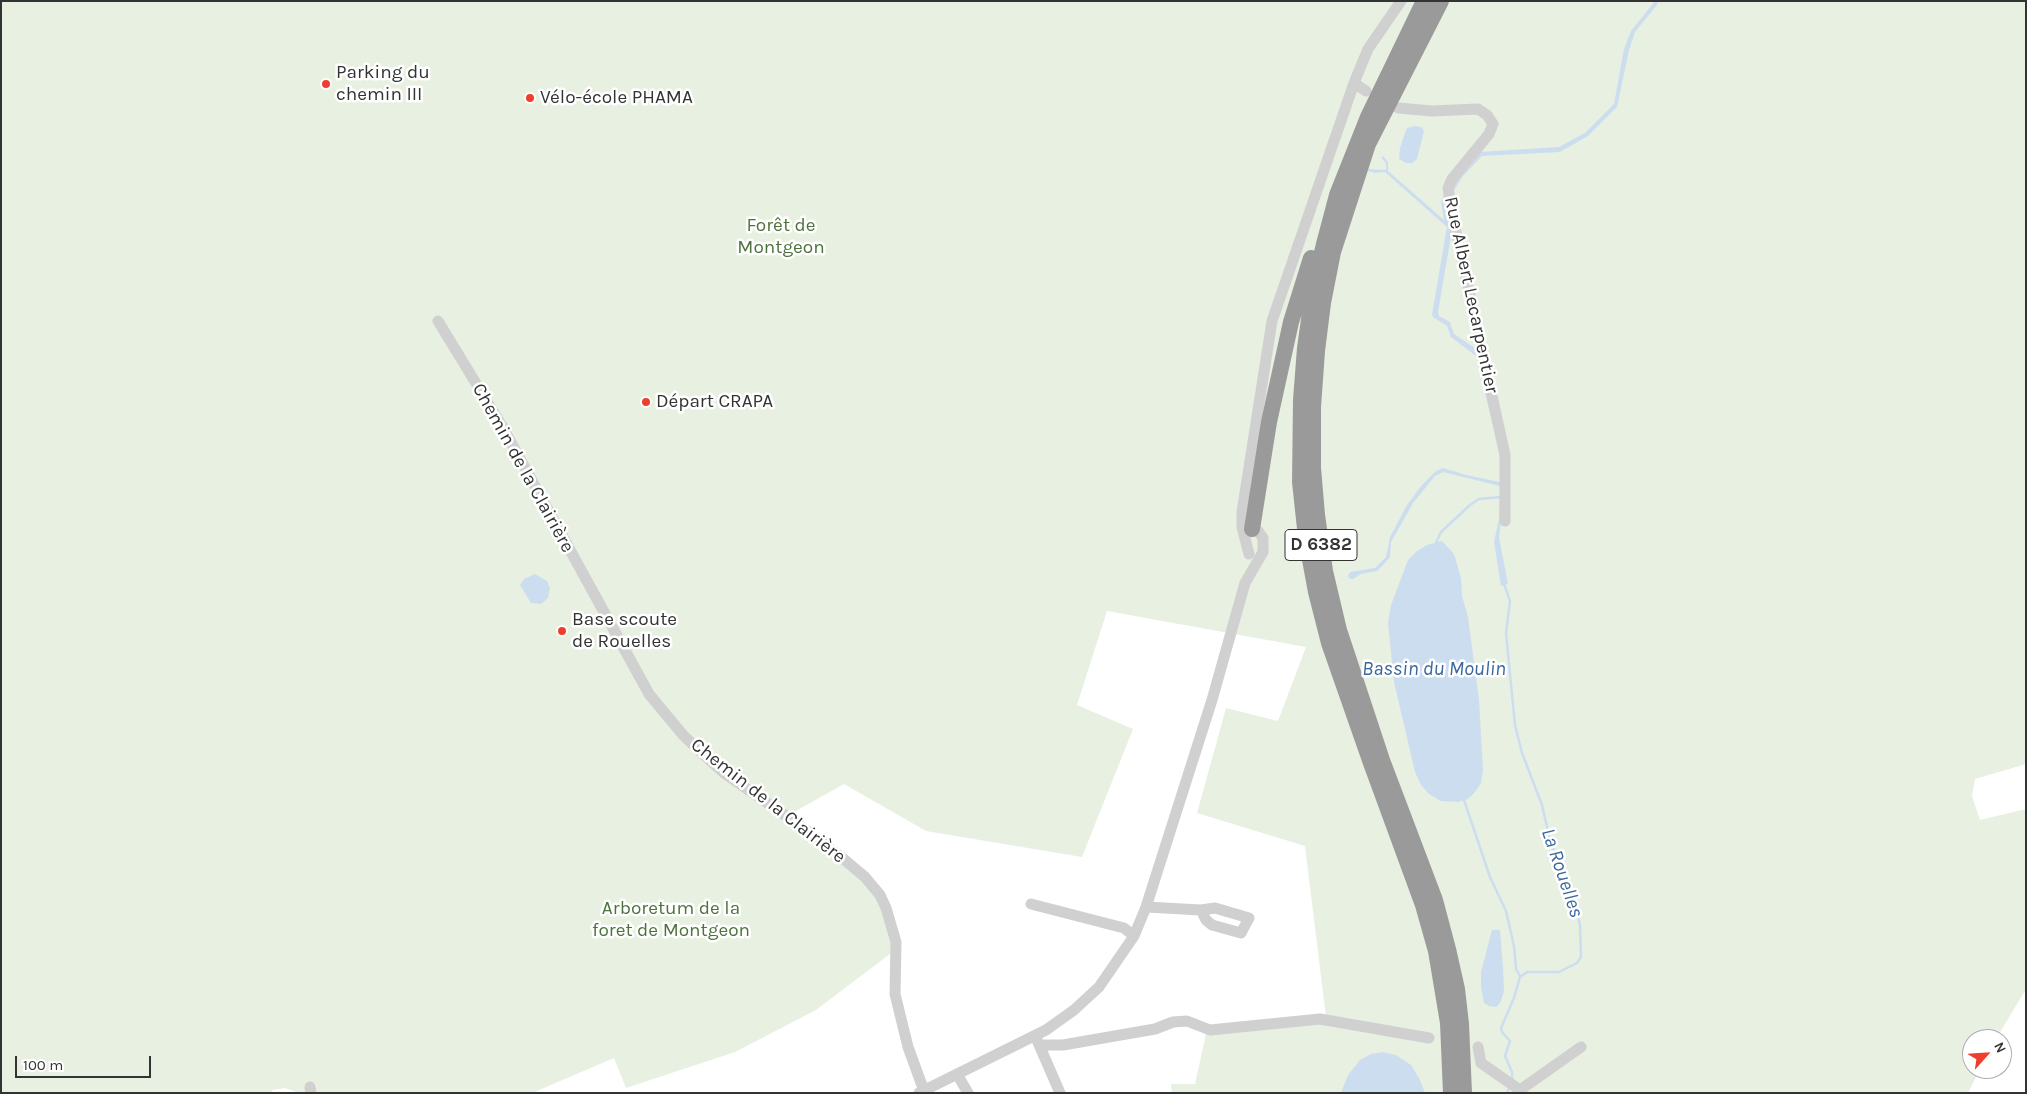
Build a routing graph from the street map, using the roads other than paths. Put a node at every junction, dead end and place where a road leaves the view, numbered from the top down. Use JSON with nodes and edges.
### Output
{"nodes":[{"id":1,"x":1401,"y":1,"type":"edge"},
{"id":2,"x":1424,"y":1,"type":"edge"},
{"id":3,"x":1441,"y":1,"type":"edge"},
{"id":4,"x":1354,"y":83,"type":"junction"},
{"id":5,"x":1366,"y":91,"type":"dead end"},
{"id":6,"x":1398,"y":108,"type":"dead end"},
{"id":7,"x":1368,"y":117,"type":"junction"},
{"id":8,"x":438,"y":321,"type":"dead end"},
{"id":9,"x":1505,"y":521,"type":"dead end"},
{"id":10,"x":1247,"y":528,"type":"junction"},
{"id":11,"x":1245,"y":583,"type":"junction"},
{"id":12,"x":1031,"y":904,"type":"dead end"},
{"id":13,"x":1146,"y":907,"type":"junction"},
{"id":14,"x":1201,"y":910,"type":"dead end"},
{"id":15,"x":1134,"y":936,"type":"junction"},
{"id":16,"x":1429,"y":1038,"type":"dead end"},
{"id":17,"x":1038,"y":1041,"type":"junction"},
{"id":18,"x":1478,"y":1047,"type":"dead end"},
{"id":19,"x":1581,"y":1047,"type":"dead end"},
{"id":20,"x":957,"y":1074,"type":"junction"},
{"id":21,"x":1464,"y":1088,"type":"edge"},
{"id":22,"x":1519,"y":1091,"type":"edge"},
{"id":23,"x":921,"y":1092,"type":"edge"},
{"id":24,"x":968,"y":1093,"type":"edge"},
{"id":25,"x":1060,"y":1093,"type":"edge"},
{"id":26,"x":1451,"y":1093,"type":"edge"}],
"edges":[{"from":1,"to":4,"type":"street"},
{"from":2,"to":7,"type":"highway","number":"D 6382"},
{"from":3,"to":21,"type":"highway","number":"D 6382"},
{"from":4,"to":5,"type":"street"},
{"from":4,"to":10,"type":"street"},
{"from":6,"to":9,"type":"street","name":"Rue Albert Lecarpentier"},
{"from":7,"to":10,"type":"highway"},
{"from":7,"to":26,"type":"highway","number":"D 6382"},
{"from":8,"to":23,"type":"street","name":"Chemin de la Clairière"},
{"from":10,"to":11,"type":"street"},
{"from":10,"to":11,"type":"street"},
{"from":11,"to":13,"type":"street"},
{"from":12,"to":15,"type":"street"},
{"from":13,"to":14,"type":"street"},
{"from":13,"to":15,"type":"street"},
{"from":15,"to":17,"type":"street"},
{"from":16,"to":17,"type":"street"},
{"from":17,"to":20,"type":"street"},
{"from":17,"to":25,"type":"street"},
{"from":18,"to":22,"type":"street"},
{"from":19,"to":22,"type":"street"},
{"from":20,"to":23,"type":"street"},
{"from":20,"to":24,"type":"street"}]}
